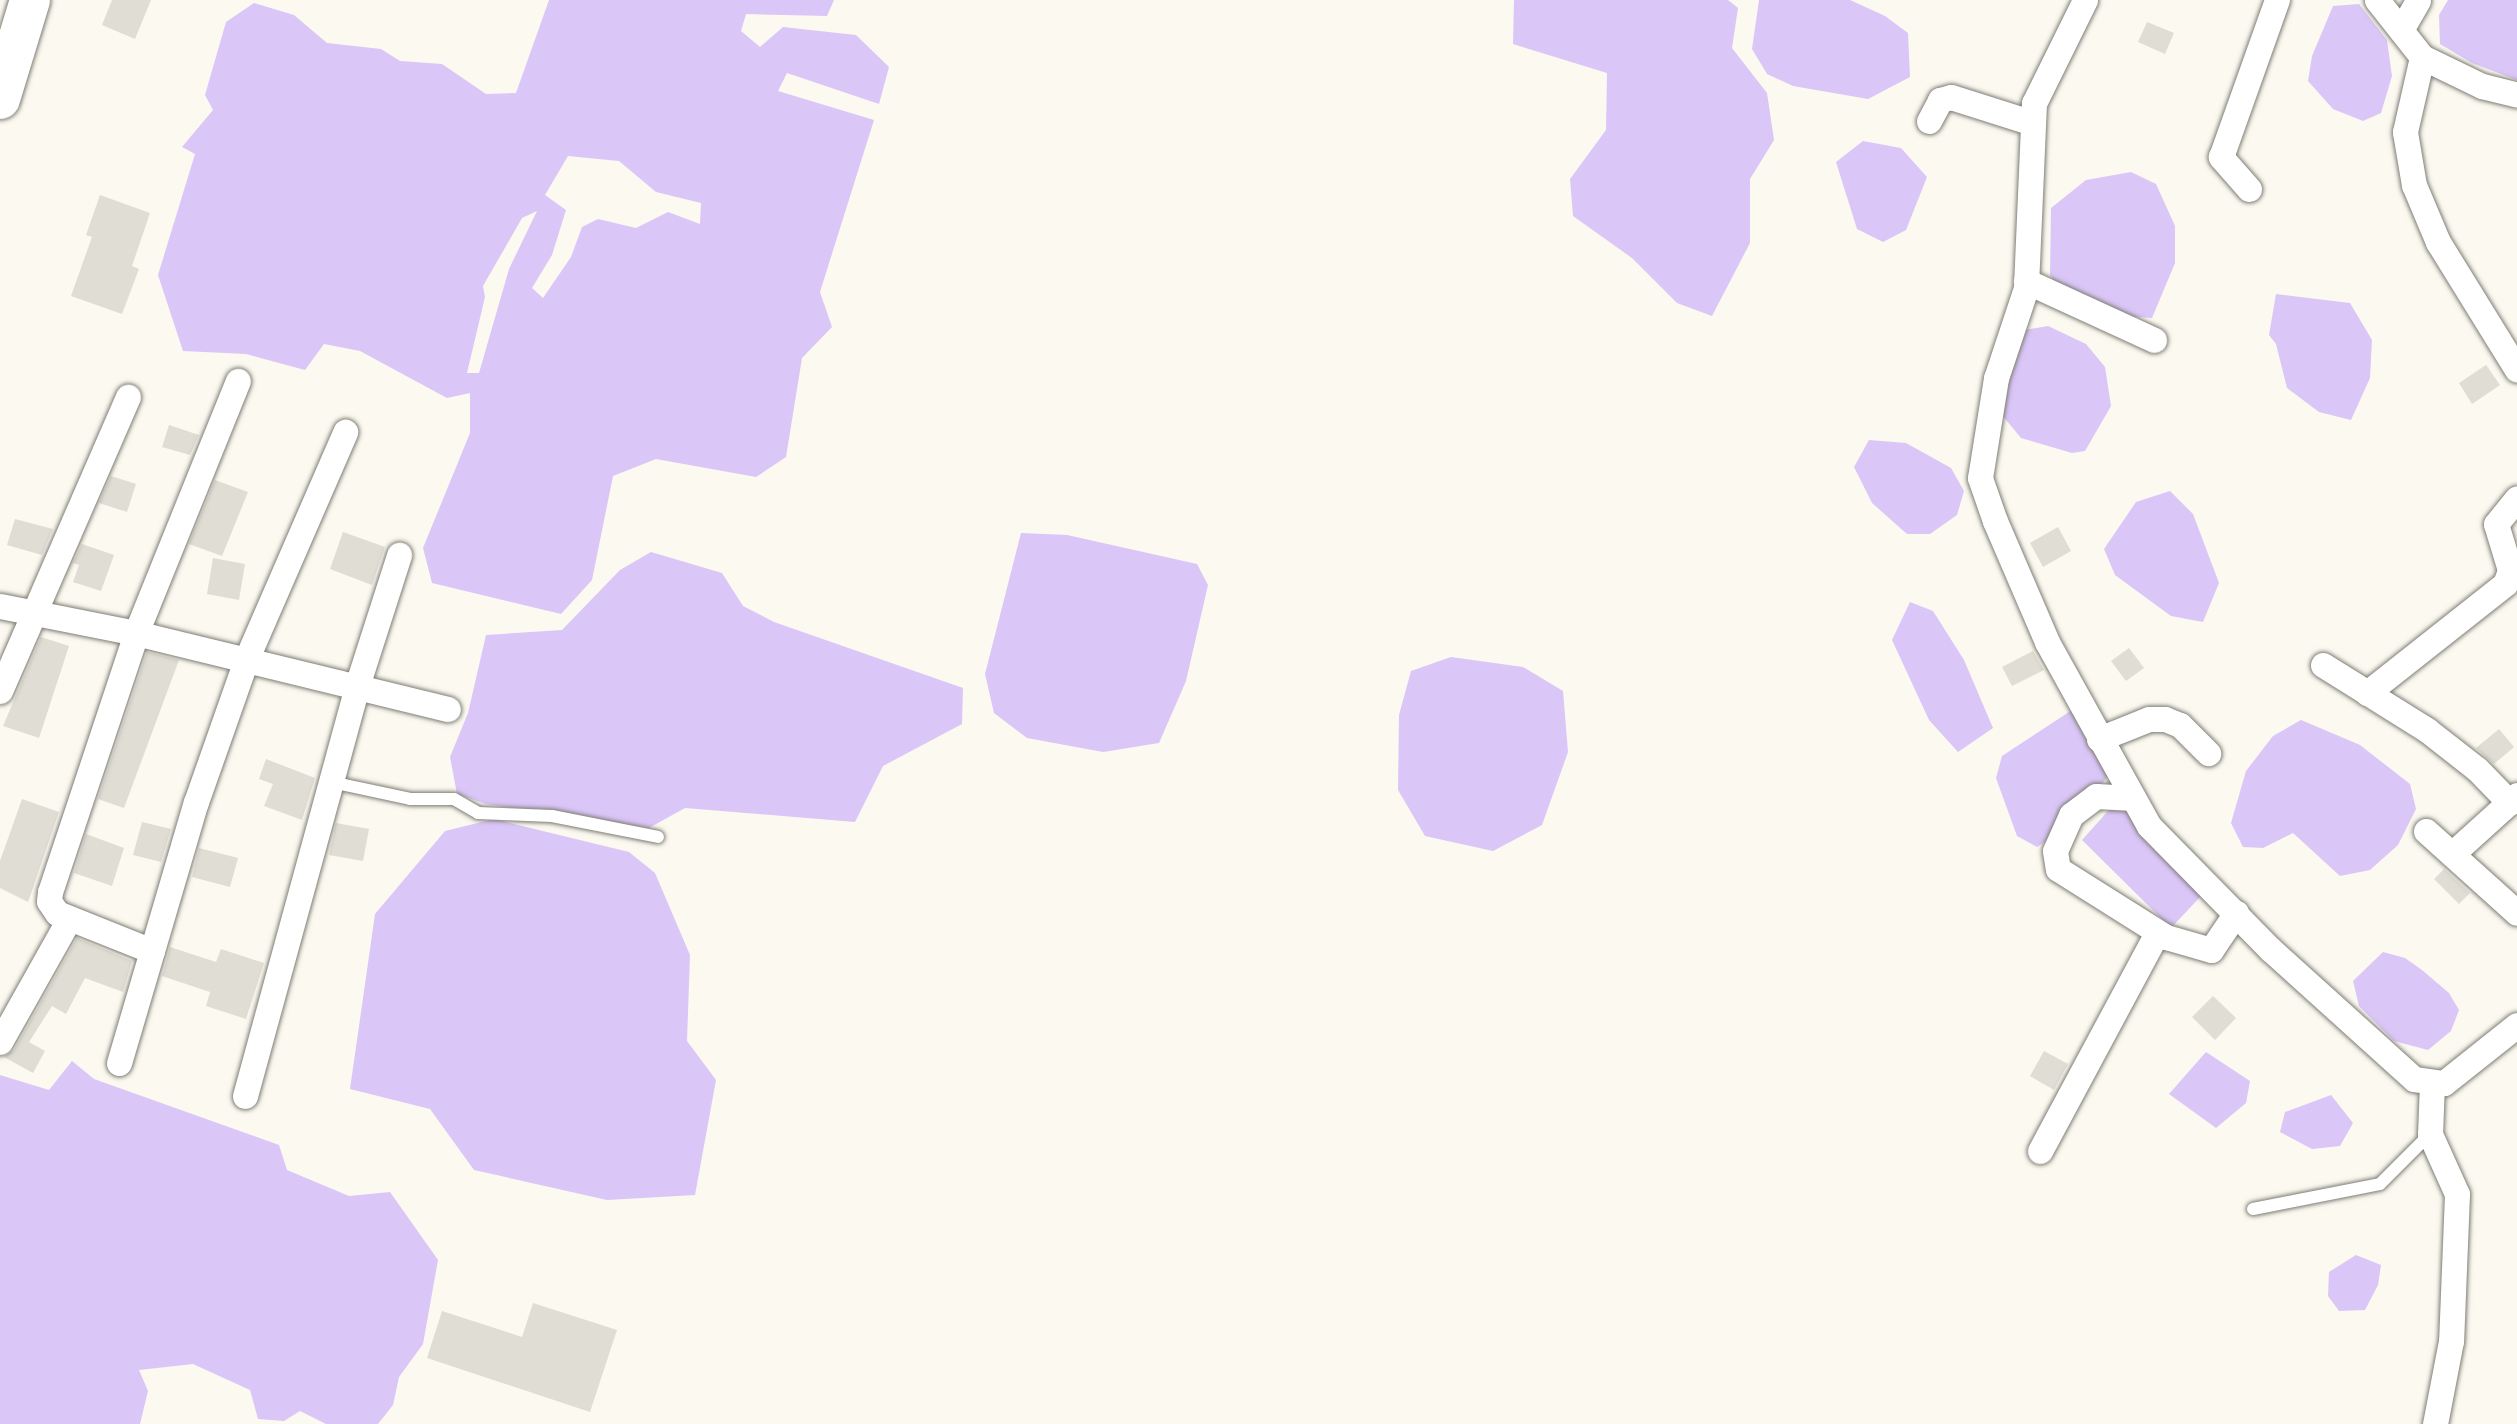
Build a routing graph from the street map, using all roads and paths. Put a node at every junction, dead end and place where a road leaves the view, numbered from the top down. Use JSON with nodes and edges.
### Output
{"nodes":[{"id":1,"x":30,"y":0,"type":"edge"},
{"id":2,"x":2085,"y":0,"type":"edge"},
{"id":3,"x":2277,"y":0,"type":"edge"},
{"id":4,"x":2377,"y":0,"type":"edge"},
{"id":5,"x":2418,"y":0,"type":"edge"},
{"id":6,"x":2401,"y":30,"type":"junction"},
{"id":7,"x":2422,"y":56,"type":"junction"},
{"id":8,"x":2517,"y":95,"type":"edge"},
{"id":9,"x":0,"y":99,"type":"edge"},
{"id":10,"x":1928,"y":121,"type":"dead end"},
{"id":11,"x":2034,"y":123,"type":"junction"},
{"id":12,"x":2249,"y":189,"type":"dead end"},
{"id":13,"x":2026,"y":281,"type":"junction"},
{"id":14,"x":2506,"y":327,"type":"edge"},
{"id":15,"x":2154,"y":340,"type":"dead end"},
{"id":16,"x":2517,"y":370,"type":"edge"},
{"id":17,"x":238,"y":381,"type":"dead end"},
{"id":18,"x":128,"y":396,"type":"dead end"},
{"id":19,"x":344,"y":432,"type":"dead end"},
{"id":20,"x":2517,"y":498,"type":"edge"},
{"id":21,"x":399,"y":555,"type":"dead end"},
{"id":22,"x":0,"y":606,"type":"edge"},
{"id":23,"x":32,"y":612,"type":"junction"},
{"id":24,"x":136,"y":633,"type":"junction"},
{"id":25,"x":246,"y":660,"type":"junction"},
{"id":26,"x":2323,"y":665,"type":"dead end"},
{"id":27,"x":357,"y":686,"type":"junction"},
{"id":28,"x":0,"y":691,"type":"edge"},
{"id":29,"x":2367,"y":693,"type":"junction"},
{"id":30,"x":448,"y":708,"type":"dead end"},
{"id":31,"x":2099,"y":739,"type":"junction"},
{"id":32,"x":2208,"y":753,"type":"dead end"},
{"id":33,"x":331,"y":782,"type":"junction"},
{"id":34,"x":2133,"y":798,"type":"junction"},
{"id":35,"x":2514,"y":799,"type":"edge"},
{"id":36,"x":2426,"y":831,"type":"dead end"},
{"id":37,"x":658,"y":836,"type":"dead end"},
{"id":38,"x":2452,"y":854,"type":"junction"},
{"id":39,"x":2236,"y":912,"type":"junction"},
{"id":40,"x":2517,"y":913,"type":"edge"},
{"id":41,"x":68,"y":919,"type":"junction"},
{"id":42,"x":2157,"y":932,"type":"junction"},
{"id":43,"x":152,"y":951,"type":"junction"},
{"id":44,"x":2517,"y":1026,"type":"edge"},
{"id":45,"x":0,"y":1042,"type":"edge"},
{"id":46,"x":119,"y":1063,"type":"dead end"},
{"id":47,"x":2432,"y":1084,"type":"junction"},
{"id":48,"x":245,"y":1096,"type":"dead end"},
{"id":49,"x":2430,"y":1134,"type":"junction"},
{"id":50,"x":2040,"y":1151,"type":"dead end"},
{"id":51,"x":2253,"y":1209,"type":"dead end"},
{"id":52,"x":2436,"y":1424,"type":"edge"}],
"edges":[{"from":1,"to":9,"type":"main road"},
{"from":2,"to":11,"type":"street"},
{"from":3,"to":12,"type":"street"},
{"from":4,"to":6,"type":"street"},
{"from":5,"to":6,"type":"street"},
{"from":6,"to":7,"type":"street"},
{"from":7,"to":8,"type":"street"},
{"from":7,"to":14,"type":"street"},
{"from":10,"to":11,"type":"street"},
{"from":11,"to":13,"type":"street"},
{"from":13,"to":15,"type":"street"},
{"from":13,"to":31,"type":"street"},
{"from":14,"to":16,"type":"street"},
{"from":17,"to":24,"type":"street"},
{"from":18,"to":23,"type":"street"},
{"from":19,"to":25,"type":"street"},
{"from":20,"to":29,"type":"street"},
{"from":21,"to":27,"type":"street"},
{"from":22,"to":23,"type":"street"},
{"from":23,"to":24,"type":"street"},
{"from":23,"to":28,"type":"street"},
{"from":24,"to":25,"type":"street"},
{"from":24,"to":41,"type":"street"},
{"from":25,"to":27,"type":"street"},
{"from":25,"to":43,"type":"street"},
{"from":26,"to":29,"type":"street"},
{"from":27,"to":30,"type":"street"},
{"from":27,"to":33,"type":"street"},
{"from":29,"to":35,"type":"street"},
{"from":31,"to":32,"type":"street"},
{"from":31,"to":34,"type":"street"},
{"from":33,"to":37,"type":"lane"},
{"from":33,"to":48,"type":"street"},
{"from":34,"to":39,"type":"street"},
{"from":34,"to":42,"type":"street"},
{"from":35,"to":38,"type":"street"},
{"from":36,"to":38,"type":"street"},
{"from":38,"to":40,"type":"street"},
{"from":39,"to":42,"type":"street"},
{"from":39,"to":47,"type":"street"},
{"from":41,"to":43,"type":"street"},
{"from":41,"to":45,"type":"street"},
{"from":42,"to":50,"type":"street"},
{"from":43,"to":46,"type":"street"},
{"from":44,"to":47,"type":"street"},
{"from":47,"to":49,"type":"street"},
{"from":49,"to":51,"type":"lane"},
{"from":49,"to":52,"type":"street"}]}
